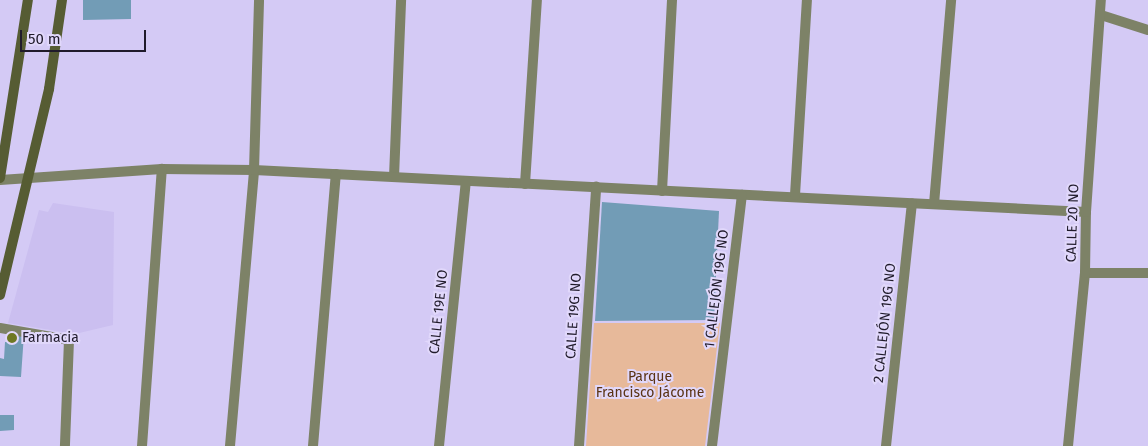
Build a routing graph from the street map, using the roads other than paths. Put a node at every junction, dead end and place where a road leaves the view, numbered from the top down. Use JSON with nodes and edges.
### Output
{"nodes":[{"id":1,"x":28,"y":0,"type":"edge"},
{"id":2,"x":62,"y":0,"type":"edge"},
{"id":3,"x":259,"y":0,"type":"edge"},
{"id":4,"x":401,"y":0,"type":"edge"},
{"id":5,"x":537,"y":0,"type":"edge"},
{"id":6,"x":672,"y":0,"type":"edge"},
{"id":7,"x":807,"y":0,"type":"edge"},
{"id":8,"x":950,"y":0,"type":"edge"},
{"id":9,"x":1101,"y":0,"type":"edge"},
{"id":10,"x":1101,"y":15,"type":"junction"},
{"id":11,"x":1148,"y":30,"type":"edge"},
{"id":12,"x":162,"y":169,"type":"junction"},
{"id":13,"x":254,"y":170,"type":"junction"},
{"id":14,"x":336,"y":174,"type":"junction"},
{"id":15,"x":30,"y":177,"type":"junction"},
{"id":16,"x":394,"y":177,"type":"junction"},
{"id":17,"x":0,"y":179,"type":"edge"},
{"id":18,"x":466,"y":181,"type":"junction"},
{"id":19,"x":525,"y":184,"type":"junction"},
{"id":20,"x":596,"y":187,"type":"junction"},
{"id":21,"x":662,"y":191,"type":"junction"},
{"id":22,"x":742,"y":195,"type":"junction"},
{"id":23,"x":795,"y":195,"type":"junction"},
{"id":24,"x":912,"y":203,"type":"junction"},
{"id":25,"x":934,"y":204,"type":"junction"},
{"id":26,"x":1086,"y":212,"type":"junction"},
{"id":27,"x":1085,"y":273,"type":"junction"},
{"id":28,"x":1148,"y":273,"type":"edge"},
{"id":29,"x":0,"y":294,"type":"edge"},
{"id":30,"x":0,"y":328,"type":"edge"},
{"id":31,"x":65,"y":446,"type":"edge"},
{"id":32,"x":142,"y":446,"type":"edge"},
{"id":33,"x":230,"y":446,"type":"edge"},
{"id":34,"x":313,"y":446,"type":"edge"},
{"id":35,"x":439,"y":446,"type":"edge"},
{"id":36,"x":579,"y":446,"type":"edge"},
{"id":37,"x":712,"y":446,"type":"edge"},
{"id":38,"x":886,"y":446,"type":"edge"},
{"id":39,"x":1068,"y":446,"type":"edge"}],
"edges":[{"from":1,"to":17,"type":"main road"},
{"from":2,"to":15,"type":"main road"},
{"from":3,"to":13,"type":"street"},
{"from":4,"to":16,"type":"street"},
{"from":5,"to":19,"type":"street"},
{"from":6,"to":21,"type":"street"},
{"from":7,"to":23,"type":"street"},
{"from":8,"to":25,"type":"street"},
{"from":9,"to":10,"type":"street","name":"CALLE 20 NO"},
{"from":10,"to":11,"type":"street"},
{"from":10,"to":26,"type":"street","name":"CALLE 20 NO"},
{"from":12,"to":13,"type":"street"},
{"from":12,"to":15,"type":"street"},
{"from":12,"to":32,"type":"street"},
{"from":13,"to":14,"type":"street"},
{"from":13,"to":33,"type":"street"},
{"from":14,"to":16,"type":"street"},
{"from":14,"to":34,"type":"street"},
{"from":15,"to":17,"type":"street"},
{"from":15,"to":29,"type":"main road"},
{"from":16,"to":18,"type":"street"},
{"from":18,"to":19,"type":"street"},
{"from":18,"to":35,"type":"street","name":"CALLE 19E NO"},
{"from":19,"to":20,"type":"street"},
{"from":20,"to":21,"type":"street"},
{"from":20,"to":36,"type":"street","name":"CALLE 19G NO"},
{"from":21,"to":22,"type":"street"},
{"from":22,"to":23,"type":"street"},
{"from":22,"to":37,"type":"street","name":"1 CALLEJÓN 19G NO"},
{"from":23,"to":24,"type":"street"},
{"from":24,"to":25,"type":"street"},
{"from":24,"to":38,"type":"street","name":"2 CALLEJÓN 19G NO"},
{"from":25,"to":26,"type":"street"},
{"from":26,"to":27,"type":"street","name":"CALLE 20 NO"},
{"from":27,"to":28,"type":"street"},
{"from":27,"to":39,"type":"street","name":"CALLE 20 NO"},
{"from":30,"to":31,"type":"street"}]}
